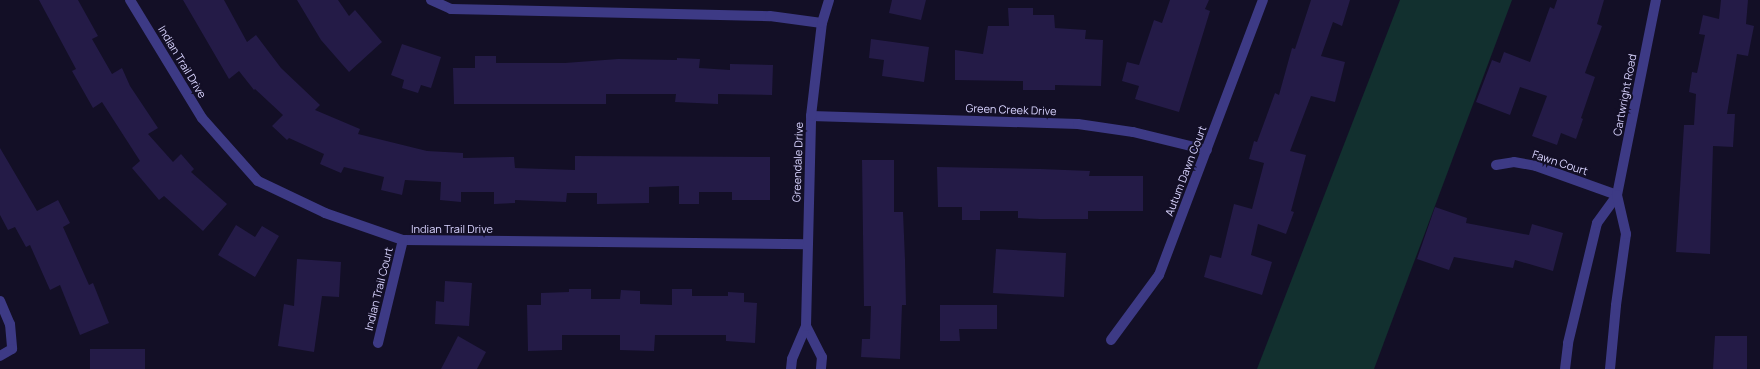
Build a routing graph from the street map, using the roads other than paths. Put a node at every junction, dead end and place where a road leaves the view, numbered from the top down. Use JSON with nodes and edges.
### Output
{"nodes":[{"id":1,"x":130,"y":0,"type":"edge"},
{"id":2,"x":431,"y":0,"type":"edge"},
{"id":3,"x":829,"y":0,"type":"edge"},
{"id":4,"x":1263,"y":0,"type":"edge"},
{"id":5,"x":1656,"y":0,"type":"edge"},
{"id":6,"x":822,"y":23,"type":"junction"},
{"id":7,"x":811,"y":116,"type":"junction"},
{"id":8,"x":1207,"y":150,"type":"junction"},
{"id":9,"x":1496,"y":165,"type":"dead end"},
{"id":10,"x":1616,"y":195,"type":"junction"},
{"id":11,"x":403,"y":240,"type":"junction"},
{"id":12,"x":807,"y":244,"type":"junction"},
{"id":13,"x":0,"y":301,"type":"edge"},
{"id":14,"x":806,"y":326,"type":"junction"},
{"id":15,"x":1111,"y":340,"type":"dead end"},
{"id":16,"x":378,"y":343,"type":"dead end"},
{"id":17,"x":0,"y":356,"type":"edge"},
{"id":18,"x":791,"y":369,"type":"edge"},
{"id":19,"x":821,"y":369,"type":"edge"},
{"id":20,"x":1565,"y":369,"type":"edge"},
{"id":21,"x":1610,"y":369,"type":"edge"}],
"edges":[{"from":1,"to":11,"type":"street","name":"Indian Trail Drive"},
{"from":2,"to":6,"type":"street"},
{"from":3,"to":6,"type":"street","name":"Greendale Drive"},
{"from":4,"to":8,"type":"street","name":"Autum Dawn Court"},
{"from":5,"to":10,"type":"street","name":"Cartwright Road"},
{"from":6,"to":7,"type":"street","name":"Greendale Drive"},
{"from":7,"to":8,"type":"street","name":"Green Creek Drive"},
{"from":7,"to":12,"type":"street","name":"Greendale Drive"},
{"from":8,"to":15,"type":"street","name":"Autum Dawn Court"},
{"from":9,"to":10,"type":"street","name":"Fawn Court"},
{"from":10,"to":20,"type":"street","name":"Cartwright Road"},
{"from":10,"to":21,"type":"street","name":"Cartwright Road"},
{"from":11,"to":12,"type":"street","name":"Indian Trail Drive"},
{"from":11,"to":16,"type":"street","name":"Indian Trail Court"},
{"from":12,"to":14,"type":"street","name":"Greendale Drive"},
{"from":13,"to":17,"type":"street"},
{"from":14,"to":18,"type":"street","name":"Greendale Drive"},
{"from":14,"to":19,"type":"street","name":"Greendale Drive"}]}
